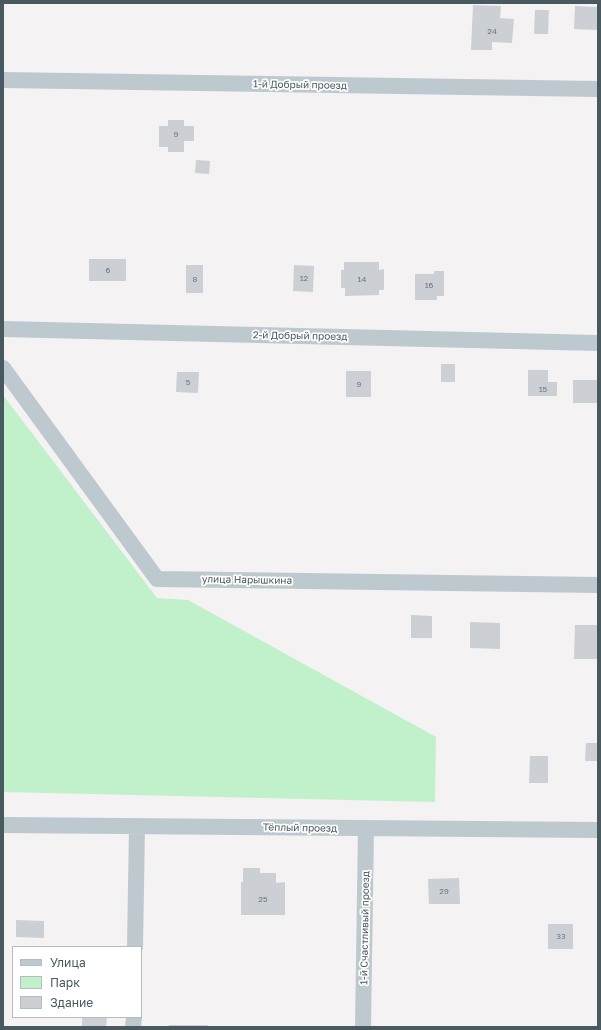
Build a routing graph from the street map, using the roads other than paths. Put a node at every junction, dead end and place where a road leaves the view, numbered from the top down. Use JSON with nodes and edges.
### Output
{"nodes":[{"id":1,"x":3,"y":80,"type":"edge"},
{"id":2,"x":598,"y":89,"type":"edge"},
{"id":3,"x":3,"y":329,"type":"edge"},
{"id":4,"x":598,"y":343,"type":"edge"},
{"id":5,"x":3,"y":368,"type":"edge"},
{"id":6,"x":598,"y":585,"type":"edge"},
{"id":7,"x":3,"y":825,"type":"edge"},
{"id":8,"x":137,"y":826,"type":"junction"},
{"id":9,"x":366,"y":828,"type":"junction"},
{"id":10,"x":598,"y":830,"type":"edge"},
{"id":11,"x":135,"y":946,"type":"edge"},
{"id":12,"x":363,"y":1027,"type":"edge"}],
"edges":[{"from":1,"to":2,"type":"street","name":"1-й Добрый проезд"},
{"from":3,"to":4,"type":"street","name":"2-й Добрый проезд"},
{"from":5,"to":6,"type":"street","name":"улица Нарышкина"},
{"from":7,"to":8,"type":"street","name":"Тёплый проезд"},
{"from":8,"to":9,"type":"street","name":"Тёплый проезд"},
{"from":8,"to":11,"type":"street"},
{"from":9,"to":10,"type":"street","name":"Тёплый проезд"},
{"from":9,"to":12,"type":"street","name":"1-й Счастливый проезд"}]}
